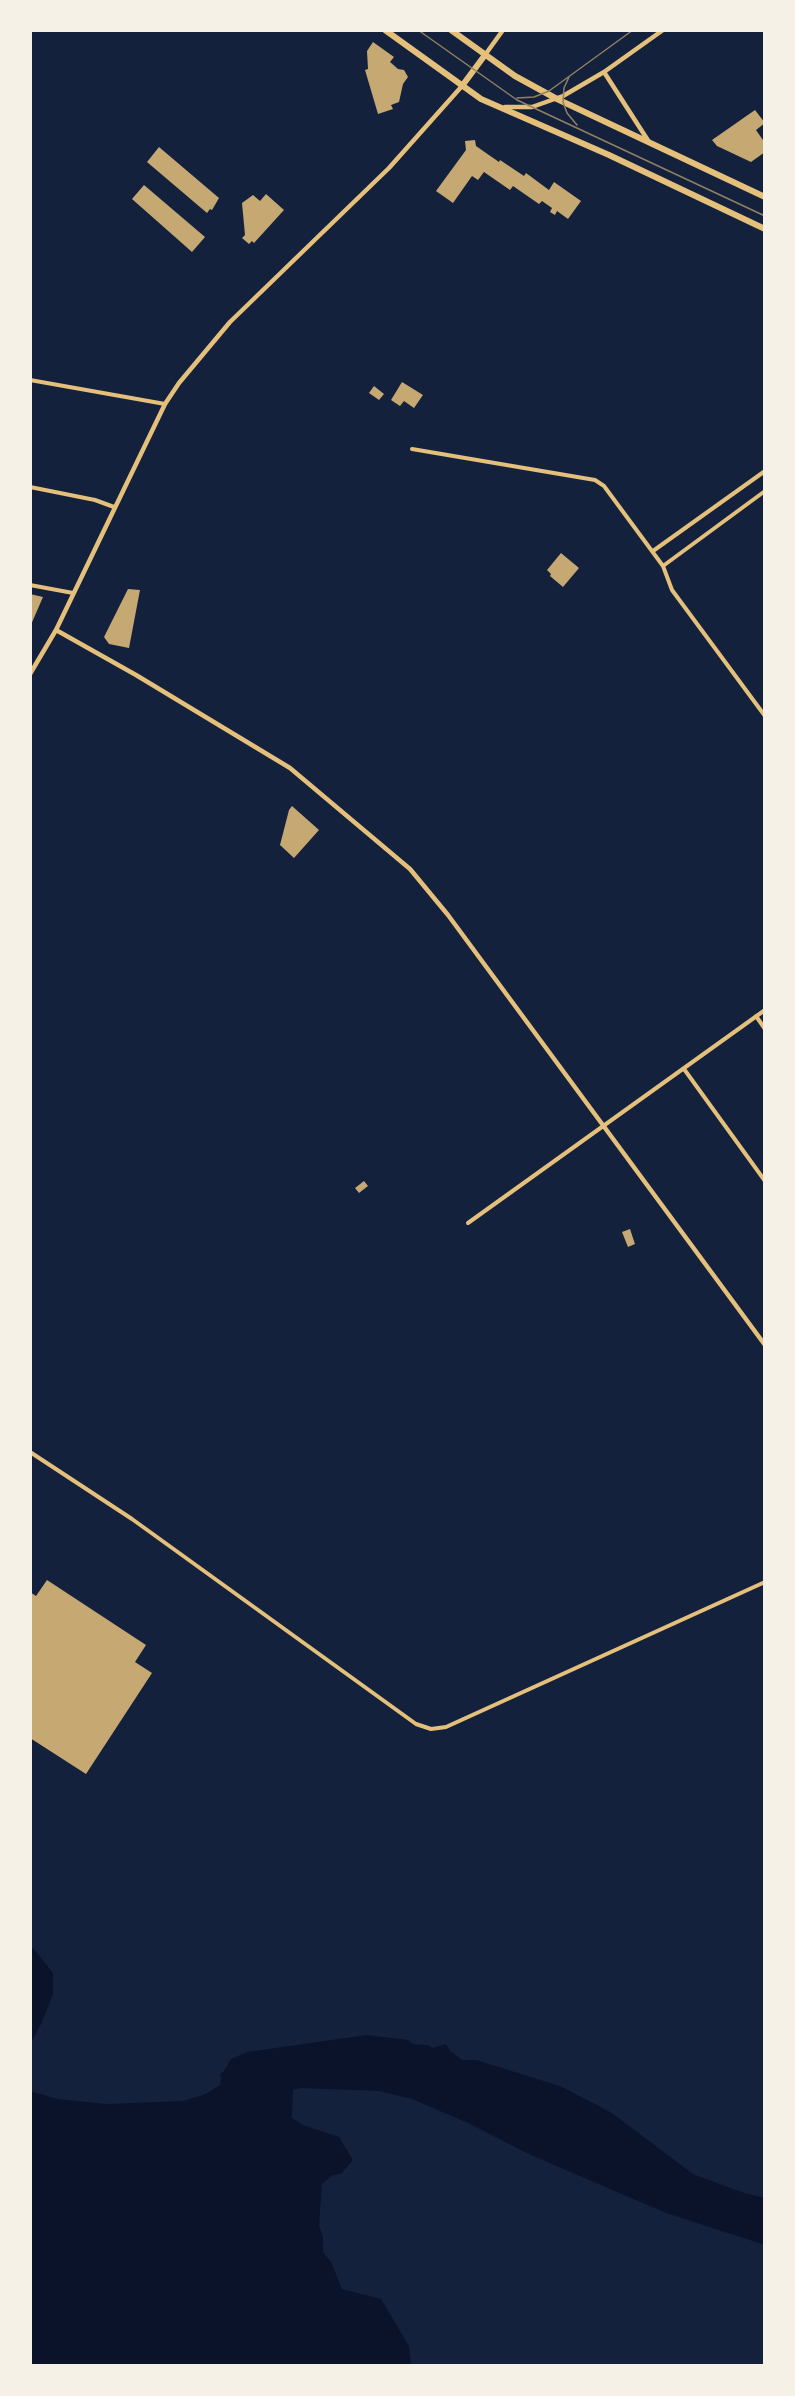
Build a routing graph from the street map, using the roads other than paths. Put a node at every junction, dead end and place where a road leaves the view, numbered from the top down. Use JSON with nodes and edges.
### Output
{"nodes":[{"id":1,"x":385,"y":30,"type":"edge"},
{"id":2,"x":451,"y":30,"type":"edge"},
{"id":3,"x":503,"y":30,"type":"edge"},
{"id":4,"x":663,"y":30,"type":"edge"},
{"id":5,"x":485,"y":54,"type":"junction"},
{"id":6,"x":604,"y":72,"type":"junction"},
{"id":7,"x":462,"y":86,"type":"junction"},
{"id":8,"x":557,"y":99,"type":"junction"},
{"id":9,"x":494,"y":105,"type":"junction"},
{"id":10,"x":651,"y":144,"type":"junction"},
{"id":11,"x":765,"y":197,"type":"edge"},
{"id":12,"x":765,"y":229,"type":"edge"},
{"id":13,"x":30,"y":380,"type":"edge"},
{"id":14,"x":165,"y":404,"type":"junction"},
{"id":15,"x":412,"y":449,"type":"dead end"},
{"id":16,"x":765,"y":471,"type":"edge"},
{"id":17,"x":30,"y":488,"type":"edge"},
{"id":18,"x":765,"y":492,"type":"edge"},
{"id":19,"x":114,"y":507,"type":"junction"},
{"id":20,"x":653,"y":551,"type":"junction"},
{"id":21,"x":663,"y":566,"type":"junction"},
{"id":22,"x":30,"y":585,"type":"edge"},
{"id":23,"x":73,"y":593,"type":"junction"},
{"id":24,"x":56,"y":630,"type":"junction"},
{"id":25,"x":30,"y":674,"type":"edge"},
{"id":26,"x":765,"y":717,"type":"edge"},
{"id":27,"x":765,"y":1010,"type":"edge"},
{"id":28,"x":756,"y":1016,"type":"junction"},
{"id":29,"x":765,"y":1029,"type":"edge"},
{"id":30,"x":684,"y":1069,"type":"junction"},
{"id":31,"x":605,"y":1126,"type":"junction"},
{"id":32,"x":765,"y":1181,"type":"edge"},
{"id":33,"x":468,"y":1223,"type":"dead end"},
{"id":34,"x":765,"y":1345,"type":"edge"},
{"id":35,"x":30,"y":1452,"type":"edge"},
{"id":36,"x":765,"y":1582,"type":"edge"}],
"edges":[{"from":1,"to":7,"type":"main road"},
{"from":2,"to":5,"type":"main road"},
{"from":3,"to":5,"type":"street"},
{"from":4,"to":6,"type":"street"},
{"from":5,"to":7,"type":"main road"},
{"from":5,"to":8,"type":"main road"},
{"from":6,"to":8,"type":"street"},
{"from":6,"to":10,"type":"street"},
{"from":7,"to":9,"type":"main road"},
{"from":7,"to":14,"type":"street"},
{"from":8,"to":9,"type":"street"},
{"from":8,"to":10,"type":"main road"},
{"from":9,"to":12,"type":"main road"},
{"from":10,"to":11,"type":"main road"},
{"from":13,"to":14,"type":"street"},
{"from":14,"to":19,"type":"street"},
{"from":15,"to":20,"type":"street"},
{"from":16,"to":20,"type":"street"},
{"from":17,"to":19,"type":"street"},
{"from":18,"to":21,"type":"street"},
{"from":19,"to":23,"type":"street"},
{"from":20,"to":21,"type":"street"},
{"from":21,"to":26,"type":"street"},
{"from":22,"to":23,"type":"street"},
{"from":23,"to":24,"type":"street"},
{"from":24,"to":25,"type":"street"},
{"from":24,"to":31,"type":"street"},
{"from":27,"to":28,"type":"street"},
{"from":28,"to":29,"type":"street"},
{"from":28,"to":30,"type":"street"},
{"from":30,"to":31,"type":"street"},
{"from":30,"to":32,"type":"street"},
{"from":31,"to":33,"type":"street"},
{"from":31,"to":34,"type":"street"},
{"from":35,"to":36,"type":"street"}]}
